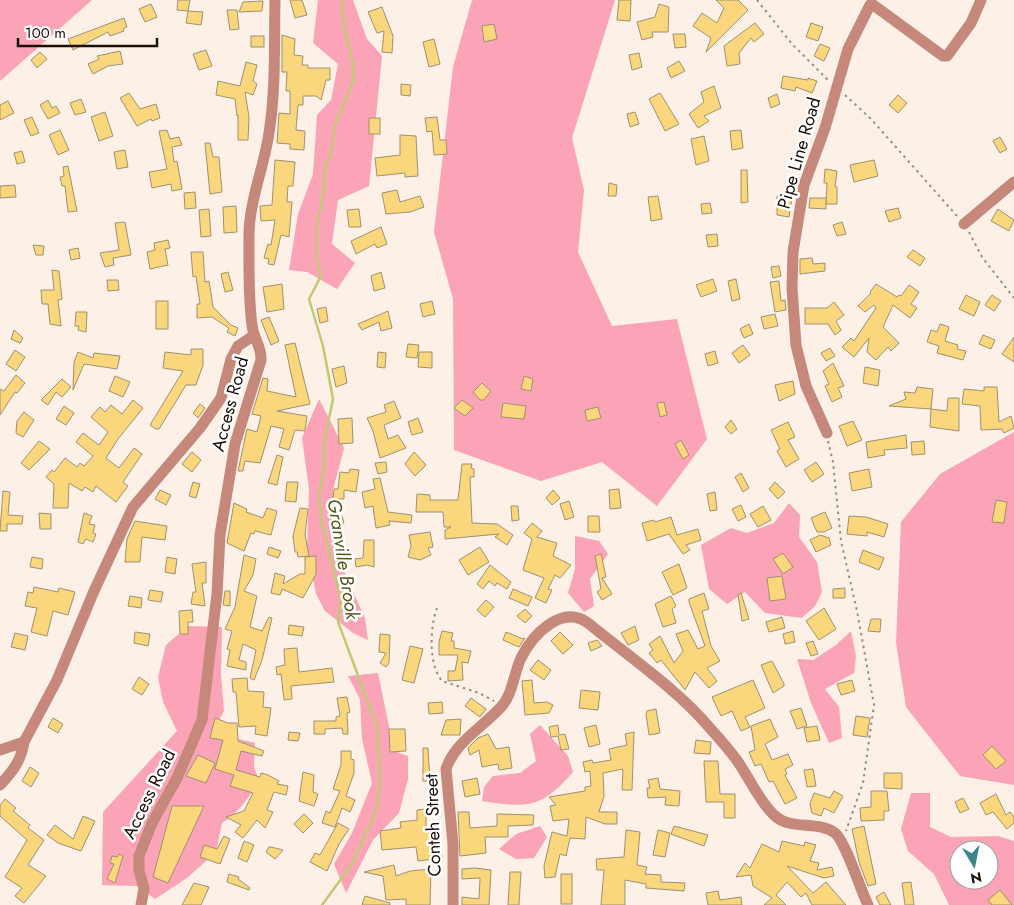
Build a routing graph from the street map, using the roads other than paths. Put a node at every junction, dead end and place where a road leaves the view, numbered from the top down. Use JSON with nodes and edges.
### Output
{"nodes":[{"id":1,"x":275,"y":0,"type":"edge"},
{"id":2,"x":981,"y":0,"type":"edge"},
{"id":3,"x":1014,"y":182,"type":"edge"},
{"id":4,"x":964,"y":224,"type":"road end"},
{"id":5,"x":253,"y":336,"type":"junction"},
{"id":6,"x":827,"y":433,"type":"road end"},
{"id":7,"x":24,"y":742,"type":"junction"},
{"id":8,"x":0,"y":750,"type":"edge"},
{"id":9,"x":0,"y":785,"type":"edge"},
{"id":10,"x":141,"y":905,"type":"edge"},
{"id":11,"x":452,"y":905,"type":"edge"},
{"id":12,"x":868,"y":905,"type":"edge"}],
"edges":[{"from":1,"to":5,"type":"street"},
{"from":2,"to":6,"type":"street","name":"Pipe Line Road"},
{"from":3,"to":4,"type":"street"},
{"from":5,"to":7,"type":"street","name":"Access Road"},
{"from":5,"to":10,"type":"street","name":"Access Road"},
{"from":7,"to":8,"type":"street"},
{"from":7,"to":9,"type":"street","name":"Access Road"},
{"from":11,"to":12,"type":"street","name":"Conteh Street"}]}
